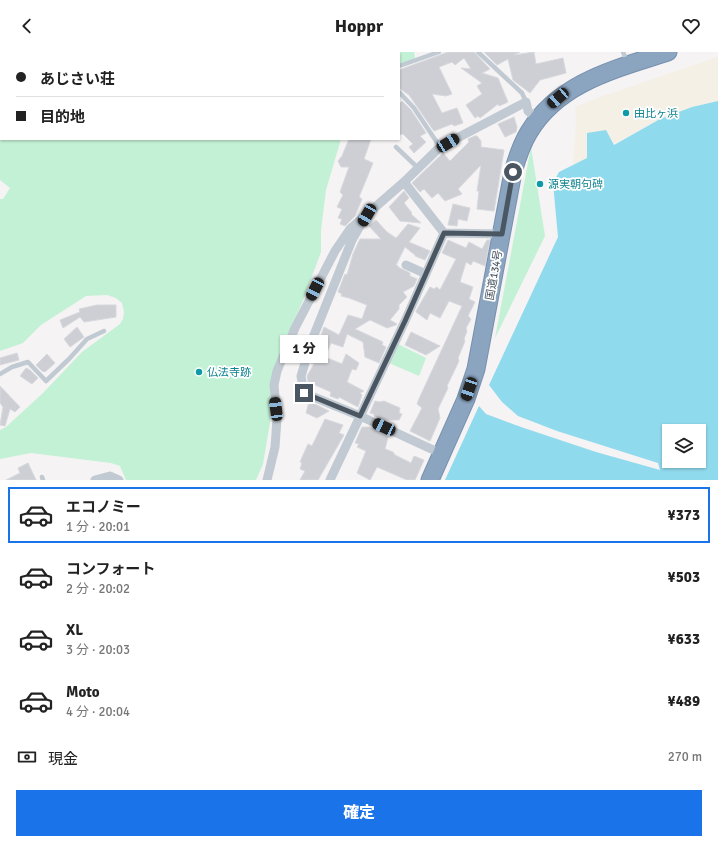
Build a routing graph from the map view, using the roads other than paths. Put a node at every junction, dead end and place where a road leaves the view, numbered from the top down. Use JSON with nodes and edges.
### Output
{"nodes":[{"id":1,"x":438,"y":52,"type":"edge"},
{"id":2,"x":478,"y":52,"type":"edge"},
{"id":3,"x":668,"y":52,"type":"edge"},
{"id":4,"x":634,"y":58,"type":"edge"},
{"id":5,"x":400,"y":66,"type":"edge"},
{"id":6,"x":400,"y":93,"type":"edge"},
{"id":7,"x":526,"y":102,"type":"junction"},
{"id":8,"x":538,"y":120,"type":"junction"},
{"id":9,"x":396,"y":147,"type":"dead end"},
{"id":10,"x":440,"y":147,"type":"junction"},
{"id":11,"x":418,"y":168,"type":"junction"},
{"id":12,"x":404,"y":182,"type":"junction"},
{"id":13,"x":367,"y":215,"type":"junction"},
{"id":14,"x":444,"y":233,"type":"junction"},
{"id":15,"x":502,"y":234,"type":"junction"},
{"id":16,"x":406,"y":265,"type":"dead end"},
{"id":17,"x":426,"y":274,"type":"junction"},
{"id":18,"x":104,"y":331,"type":"dead end"},
{"id":19,"x":0,"y":374,"type":"edge"},
{"id":20,"x":360,"y":416,"type":"junction"},
{"id":21,"x":442,"y":454,"type":"junction"},
{"id":22,"x":95,"y":480,"type":"edge"},
{"id":23,"x":119,"y":480,"type":"edge"},
{"id":24,"x":267,"y":480,"type":"edge"},
{"id":25,"x":330,"y":480,"type":"edge"},
{"id":26,"x":430,"y":480,"type":"edge"}],
"edges":[{"from":1,"to":5,"type":"lane"},
{"from":2,"to":7,"type":"lane"},
{"from":3,"to":4,"type":"highway","name":"国道134号"},
{"from":4,"to":8,"type":"highway","name":"国道134号"},
{"from":6,"to":10,"type":"lane"},
{"from":7,"to":8,"type":"street"},
{"from":7,"to":10,"type":"street"},
{"from":8,"to":15,"type":"highway","name":"国道134号"},
{"from":9,"to":11,"type":"lane"},
{"from":10,"to":11,"type":"street"},
{"from":11,"to":12,"type":"street"},
{"from":12,"to":13,"type":"street"},
{"from":12,"to":14,"type":"street"},
{"from":13,"to":20,"type":"street"},
{"from":13,"to":24,"type":"street"},
{"from":14,"to":15,"type":"street"},
{"from":14,"to":17,"type":"street"},
{"from":15,"to":21,"type":"highway","name":"国道134号"},
{"from":16,"to":17,"type":"street"},
{"from":17,"to":20,"type":"street"},
{"from":18,"to":19,"type":"lane"},
{"from":20,"to":21,"type":"street"},
{"from":20,"to":25,"type":"street"},
{"from":21,"to":26,"type":"highway","name":"国道134号"},
{"from":22,"to":23,"type":"street"}]}
